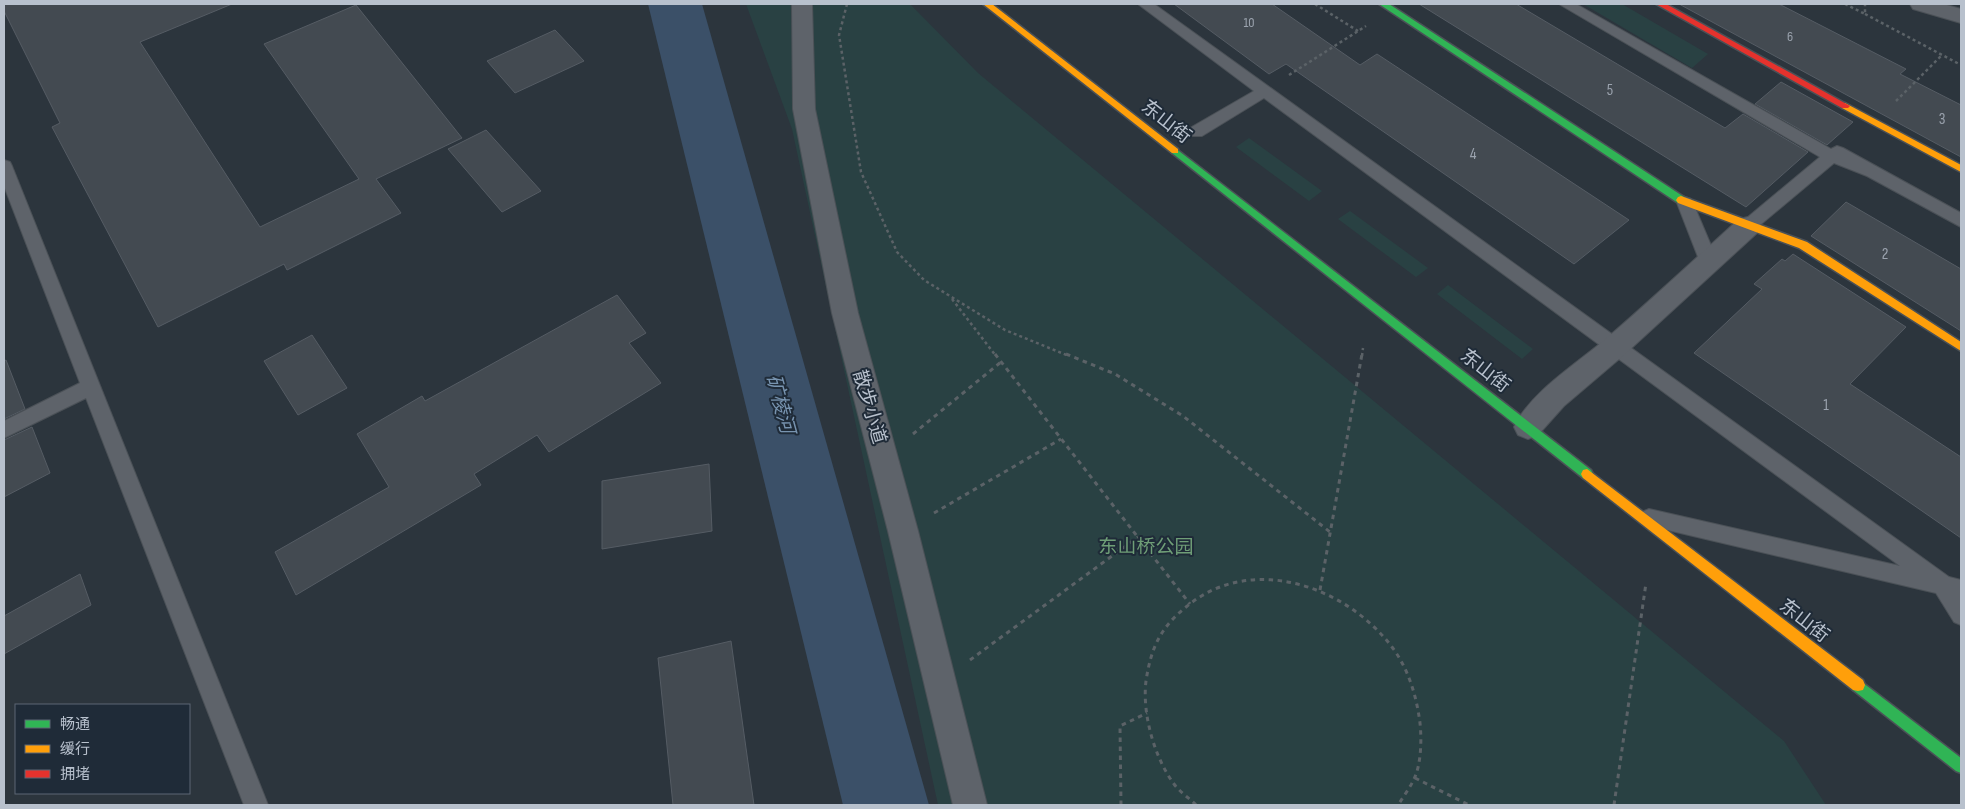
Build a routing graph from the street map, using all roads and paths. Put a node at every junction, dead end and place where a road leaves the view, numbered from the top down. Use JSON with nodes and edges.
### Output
{"nodes":[{"id":1,"x":802,"y":4,"type":"edge"},
{"id":2,"x":847,"y":4,"type":"edge"},
{"id":3,"x":987,"y":4,"type":"edge"},
{"id":4,"x":1144,"y":4,"type":"edge"},
{"id":5,"x":1315,"y":4,"type":"edge"},
{"id":6,"x":1566,"y":4,"type":"edge"},
{"id":7,"x":1660,"y":4,"type":"edge"},
{"id":8,"x":1845,"y":4,"type":"edge"},
{"id":9,"x":1865,"y":4,"type":"edge"},
{"id":10,"x":1920,"y":4,"type":"edge"},
{"id":11,"x":1392,"y":6,"type":"edge"},
{"id":12,"x":1865,"y":14,"type":"junction"},
{"id":13,"x":1961,"y":16,"type":"edge"},
{"id":14,"x":1942,"y":55,"type":"junction"},
{"id":15,"x":1961,"y":65,"type":"edge"},
{"id":16,"x":1264,"y":91,"type":"junction"},
{"id":17,"x":1876,"y":122,"type":"junction"},
{"id":18,"x":1196,"y":132,"type":"dead end"},
{"id":19,"x":1831,"y":156,"type":"junction"},
{"id":20,"x":4,"y":166,"type":"edge"},
{"id":21,"x":1961,"y":169,"type":"edge"},
{"id":22,"x":1685,"y":203,"type":"junction"},
{"id":23,"x":1961,"y":221,"type":"edge"},
{"id":24,"x":1748,"y":226,"type":"junction"},
{"id":25,"x":1709,"y":262,"type":"junction"},
{"id":26,"x":949,"y":295,"type":"junction"},
{"id":27,"x":1616,"y":346,"type":"junction"},
{"id":28,"x":1961,"y":347,"type":"edge"},
{"id":29,"x":1363,"y":348,"type":"dead end"},
{"id":30,"x":1001,"y":362,"type":"junction"},
{"id":31,"x":90,"y":387,"type":"junction"},
{"id":32,"x":1528,"y":427,"type":"junction"},
{"id":33,"x":4,"y":430,"type":"edge"},
{"id":34,"x":1061,"y":439,"type":"junction"},
{"id":35,"x":884,"y":459,"type":"junction"},
{"id":36,"x":1644,"y":517,"type":"junction"},
{"id":37,"x":903,"y":531,"type":"junction"},
{"id":38,"x":1330,"y":532,"type":"junction"},
{"id":39,"x":1138,"y":537,"type":"junction"},
{"id":40,"x":1646,"y":583,"type":"dead end"},
{"id":41,"x":1952,"y":587,"type":"edge"},
{"id":42,"x":1320,"y":590,"type":"junction"},
{"id":43,"x":1190,"y":604,"type":"junction"},
{"id":44,"x":1961,"y":615,"type":"edge"},
{"id":45,"x":940,"y":682,"type":"junction"},
{"id":46,"x":1147,"y":713,"type":"junction"},
{"id":47,"x":1961,"y":766,"type":"edge"},
{"id":48,"x":1415,"y":778,"type":"junction"},
{"id":49,"x":256,"y":805,"type":"edge"},
{"id":50,"x":970,"y":805,"type":"edge"},
{"id":51,"x":1122,"y":805,"type":"edge"},
{"id":52,"x":1196,"y":805,"type":"edge"},
{"id":53,"x":1398,"y":805,"type":"edge"},
{"id":54,"x":1469,"y":805,"type":"edge"},
{"id":55,"x":1614,"y":805,"type":"edge"}],
"edges":[{"from":1,"to":35,"type":"street","name":"散步小道"},
{"from":2,"to":26,"type":"path"},
{"from":3,"to":32,"type":"main road","name":"东山街"},
{"from":4,"to":16,"type":"lane"},
{"from":5,"to":16,"type":"path"},
{"from":6,"to":19,"type":"lane"},
{"from":7,"to":17,"type":"main road"},
{"from":8,"to":12,"type":"path"},
{"from":9,"to":12,"type":"path"},
{"from":10,"to":13,"type":"street"},
{"from":11,"to":22,"type":"main road"},
{"from":12,"to":14,"type":"path"},
{"from":14,"to":15,"type":"path"},
{"from":14,"to":17,"type":"path"},
{"from":16,"to":18,"type":"lane"},
{"from":16,"to":27,"type":"lane"},
{"from":17,"to":21,"type":"main road"},
{"from":19,"to":23,"type":"lane"},
{"from":19,"to":24,"type":"lane"},
{"from":20,"to":31,"type":"lane"},
{"from":22,"to":24,"type":"main road"},
{"from":22,"to":25,"type":"lane"},
{"from":24,"to":25,"type":"street"},
{"from":24,"to":28,"type":"main road"},
{"from":25,"to":27,"type":"street"},
{"from":26,"to":30,"type":"path"},
{"from":26,"to":38,"type":"path"},
{"from":27,"to":32,"type":"street"},
{"from":27,"to":41,"type":"lane"},
{"from":29,"to":38,"type":"path"},
{"from":30,"to":34,"type":"path"},
{"from":30,"to":35,"type":"path"},
{"from":31,"to":33,"type":"lane"},
{"from":31,"to":49,"type":"lane"},
{"from":32,"to":36,"type":"main road","name":"东山街"},
{"from":34,"to":37,"type":"path"},
{"from":34,"to":39,"type":"path"},
{"from":35,"to":37,"type":"street","name":"散步小道"},
{"from":36,"to":41,"type":"lane"},
{"from":36,"to":47,"type":"main road","name":"东山街"},
{"from":37,"to":45,"type":"street","name":"散步小道"},
{"from":38,"to":42,"type":"path"},
{"from":39,"to":43,"type":"path"},
{"from":39,"to":45,"type":"path"},
{"from":40,"to":55,"type":"path"},
{"from":41,"to":44,"type":"lane"},
{"from":42,"to":43,"type":"path"},
{"from":42,"to":48,"type":"path"},
{"from":43,"to":46,"type":"path"},
{"from":45,"to":50,"type":"street","name":"散步小道"},
{"from":46,"to":51,"type":"path"},
{"from":46,"to":52,"type":"path"},
{"from":48,"to":53,"type":"path"},
{"from":48,"to":54,"type":"path"}]}
